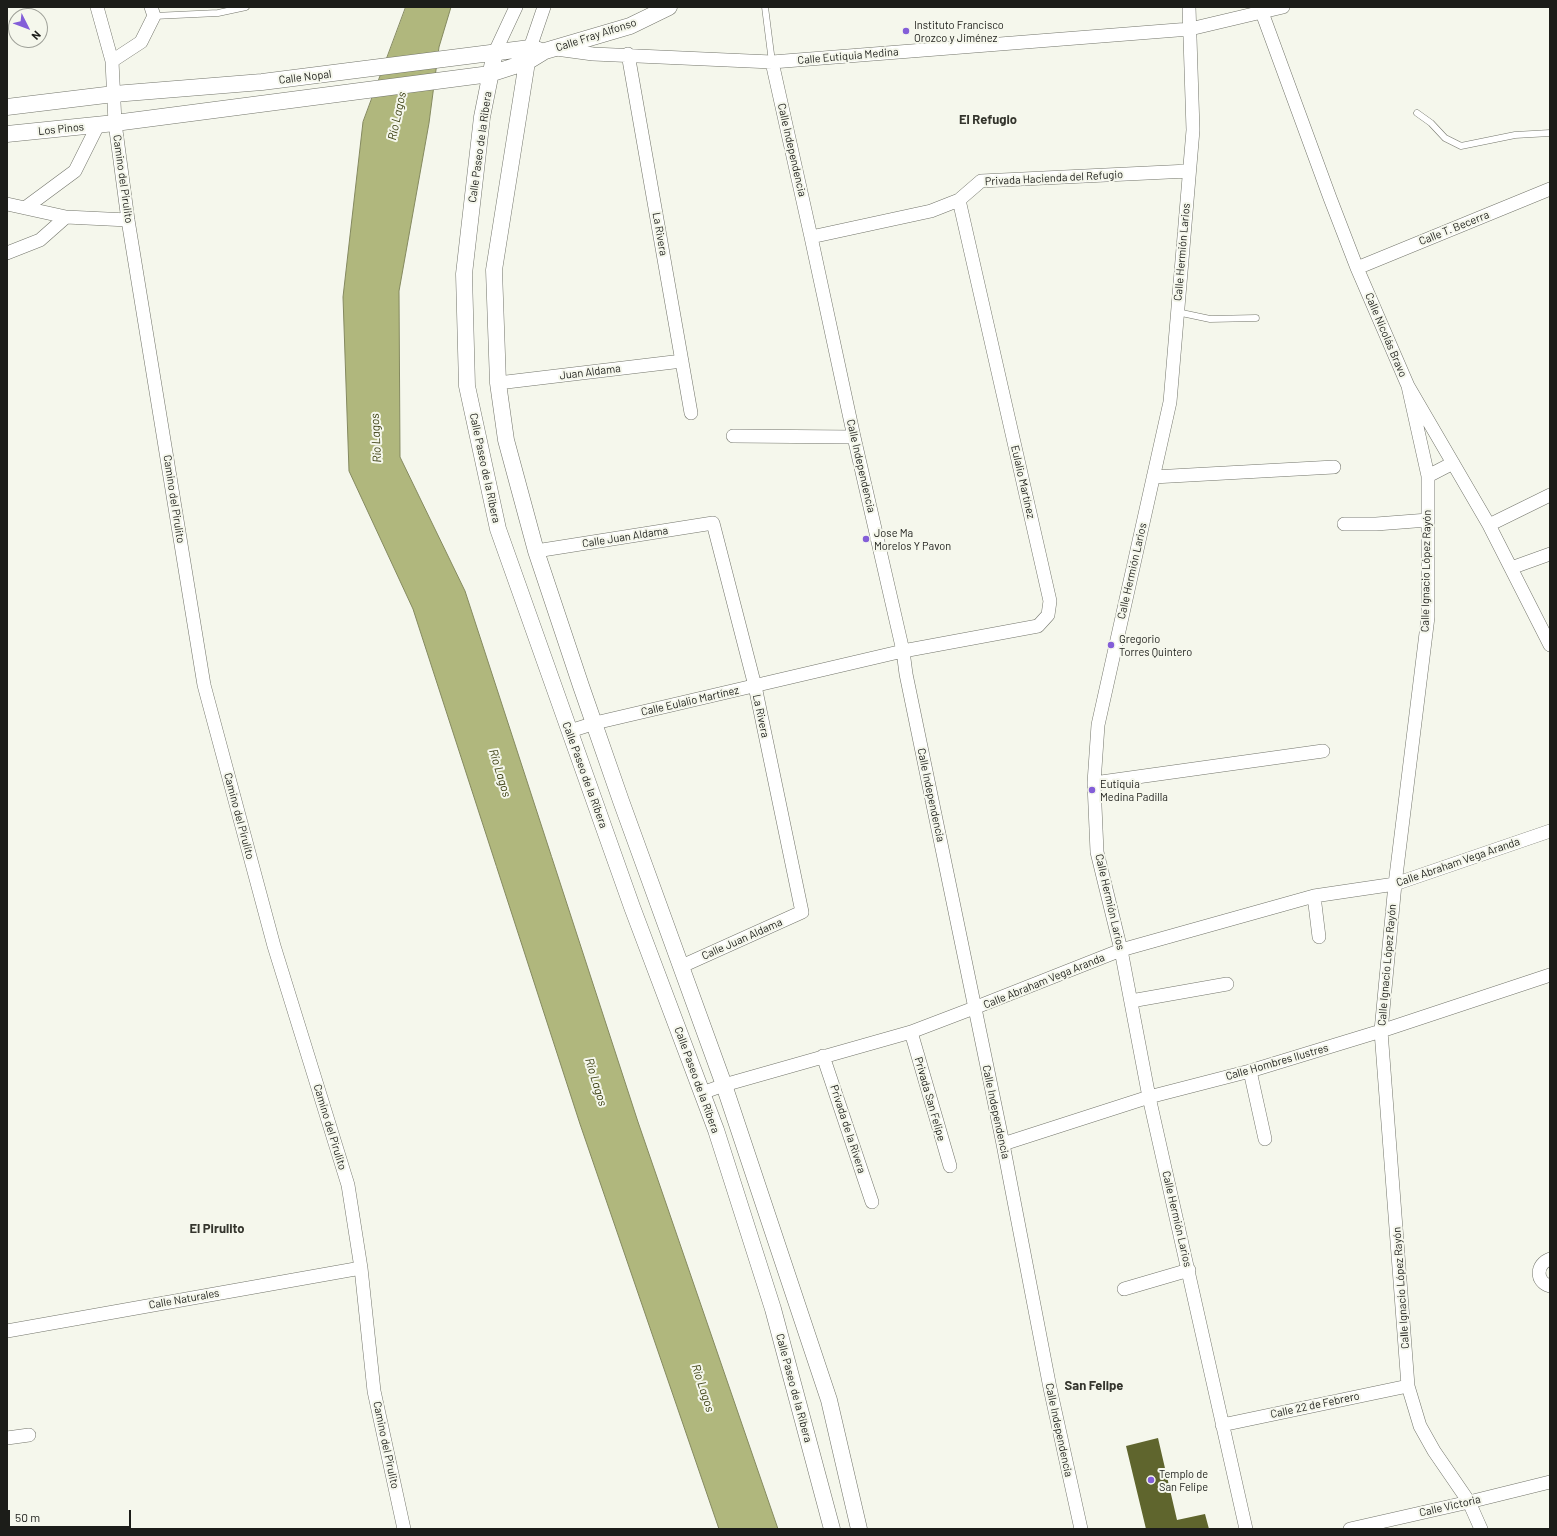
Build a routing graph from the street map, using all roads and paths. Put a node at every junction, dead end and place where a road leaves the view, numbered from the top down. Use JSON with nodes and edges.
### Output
{"nodes":[{"id":1,"x":97,"y":7,"type":"edge"},
{"id":2,"x":246,"y":7,"type":"edge"},
{"id":3,"x":516,"y":7,"type":"edge"},
{"id":4,"x":544,"y":7,"type":"edge"},
{"id":5,"x":669,"y":7,"type":"edge"},
{"id":6,"x":765,"y":7,"type":"edge"},
{"id":7,"x":1188,"y":7,"type":"edge"},
{"id":8,"x":1283,"y":7,"type":"edge"},
{"id":9,"x":1262,"y":10,"type":"edge"},
{"id":10,"x":152,"y":12,"type":"edge"},
{"id":11,"x":1190,"y":29,"type":"junction"},
{"id":12,"x":495,"y":52,"type":"junction"},
{"id":13,"x":539,"y":52,"type":"junction"},
{"id":14,"x":628,"y":54,"type":"junction"},
{"id":15,"x":112,"y":61,"type":"junction"},
{"id":16,"x":772,"y":62,"type":"junction"},
{"id":17,"x":485,"y":75,"type":"junction"},
{"id":18,"x":114,"y":94,"type":"junction"},
{"id":19,"x":7,"y":106,"type":"edge"},
{"id":20,"x":1417,"y":113,"type":"dead end"},
{"id":21,"x":115,"y":123,"type":"junction"},
{"id":22,"x":98,"y":125,"type":"junction"},
{"id":23,"x":1550,"y":133,"type":"edge"},
{"id":24,"x":7,"y":134,"type":"edge"},
{"id":25,"x":1189,"y":171,"type":"junction"},
{"id":26,"x":1550,"y":189,"type":"edge"},
{"id":27,"x":959,"y":200,"type":"junction"},
{"id":28,"x":7,"y":204,"type":"edge"},
{"id":29,"x":25,"y":208,"type":"junction"},
{"id":30,"x":66,"y":217,"type":"junction"},
{"id":31,"x":128,"y":220,"type":"junction"},
{"id":32,"x":811,"y":238,"type":"junction"},
{"id":33,"x":7,"y":253,"type":"edge"},
{"id":34,"x":1357,"y":268,"type":"junction"},
{"id":35,"x":1177,"y":312,"type":"junction"},
{"id":36,"x":1256,"y":318,"type":"dead end"},
{"id":37,"x":682,"y":361,"type":"junction"},
{"id":38,"x":498,"y":383,"type":"junction"},
{"id":39,"x":1408,"y":386,"type":"junction"},
{"id":40,"x":691,"y":413,"type":"dead end"},
{"id":41,"x":733,"y":436,"type":"dead end"},
{"id":42,"x":854,"y":437,"type":"junction"},
{"id":43,"x":1453,"y":463,"type":"junction"},
{"id":44,"x":1334,"y":467,"type":"dead end"},
{"id":45,"x":1428,"y":476,"type":"junction"},
{"id":46,"x":1153,"y":477,"type":"junction"},
{"id":47,"x":1550,"y":495,"type":"edge"},
{"id":48,"x":1428,"y":520,"type":"junction"},
{"id":49,"x":714,"y":523,"type":"joint"},
{"id":50,"x":1344,"y":524,"type":"dead end"},
{"id":51,"x":1489,"y":525,"type":"junction"},
{"id":52,"x":536,"y":552,"type":"junction"},
{"id":53,"x":1550,"y":554,"type":"edge"},
{"id":54,"x":1511,"y":568,"type":"junction"},
{"id":55,"x":1550,"y":644,"type":"edge"},
{"id":56,"x":903,"y":651,"type":"junction"},
{"id":57,"x":755,"y":686,"type":"junction"},
{"id":58,"x":595,"y":723,"type":"junction"},
{"id":59,"x":570,"y":731,"type":"junction"},
{"id":60,"x":1323,"y":752,"type":"dead end"},
{"id":61,"x":1094,"y":783,"type":"junction"},
{"id":62,"x":1550,"y":831,"type":"edge"},
{"id":63,"x":1395,"y":884,"type":"junction"},
{"id":64,"x":1314,"y":896,"type":"junction"},
{"id":65,"x":802,"y":912,"type":"joint"},
{"id":66,"x":1319,"y":937,"type":"dead end"},
{"id":67,"x":1121,"y":950,"type":"junction"},
{"id":68,"x":682,"y":966,"type":"junction"},
{"id":69,"x":1550,"y":974,"type":"edge"},
{"id":70,"x":1227,"y":984,"type":"dead end"},
{"id":71,"x":1131,"y":1001,"type":"junction"},
{"id":72,"x":974,"y":1008,"type":"junction"},
{"id":73,"x":1381,"y":1031,"type":"junction"},
{"id":74,"x":911,"y":1032,"type":"junction"},
{"id":75,"x":824,"y":1056,"type":"junction"},
{"id":76,"x":1250,"y":1071,"type":"junction"},
{"id":77,"x":724,"y":1084,"type":"junction"},
{"id":78,"x":702,"y":1093,"type":"junction"},
{"id":79,"x":1149,"y":1097,"type":"junction"},
{"id":80,"x":1265,"y":1138,"type":"dead end"},
{"id":81,"x":1003,"y":1144,"type":"junction"},
{"id":82,"x":950,"y":1166,"type":"dead end"},
{"id":83,"x":872,"y":1202,"type":"dead end"},
{"id":84,"x":1550,"y":1259,"type":"edge"},
{"id":85,"x":362,"y":1268,"type":"junction"},
{"id":86,"x":1189,"y":1270,"type":"junction"},
{"id":87,"x":1550,"y":1286,"type":"edge"},
{"id":88,"x":1124,"y":1289,"type":"dead end"},
{"id":89,"x":7,"y":1331,"type":"edge"},
{"id":90,"x":1408,"y":1386,"type":"junction"},
{"id":91,"x":1222,"y":1424,"type":"junction"},
{"id":92,"x":29,"y":1435,"type":"dead end"},
{"id":93,"x":7,"y":1438,"type":"edge"},
{"id":94,"x":1550,"y":1482,"type":"edge"},
{"id":95,"x":1469,"y":1502,"type":"junction"},
{"id":96,"x":1356,"y":1528,"type":"edge"},
{"id":97,"x":404,"y":1529,"type":"edge"},
{"id":98,"x":832,"y":1529,"type":"edge"},
{"id":99,"x":859,"y":1529,"type":"edge"},
{"id":100,"x":1081,"y":1529,"type":"edge"},
{"id":101,"x":1246,"y":1529,"type":"edge"},
{"id":102,"x":1481,"y":1529,"type":"edge"}],
"edges":[{"from":1,"to":15,"type":"street","name":"Camino del Pirulito"},
{"from":2,"to":10,"type":"lane"},
{"from":3,"to":12,"type":"street","name":"Calle Paseo de la Ribera"},
{"from":4,"to":13,"type":"street","name":"Calle Paseo de la Ribera"},
{"from":5,"to":13,"type":"street","name":"Calle Fray Alfonso"},
{"from":6,"to":16,"type":"lane"},
{"from":7,"to":11,"type":"street","name":"Calle Hermión Larios"},
{"from":8,"to":9,"type":"street","name":"Calle Eutiquia Medina"},
{"from":9,"to":11,"type":"street","name":"Calle Eutiquia Medina"},
{"from":9,"to":34,"type":"street","name":"Calle Nicolás Bravo"},
{"from":10,"to":15,"type":"street"},
{"from":11,"to":16,"type":"street","name":"Calle Eutiquia Medina"},
{"from":11,"to":25,"type":"street","name":"Calle Hermión Larios"},
{"from":12,"to":13,"type":"street","name":"Calle Fray Alfonso"},
{"from":12,"to":17,"type":"street","name":"Calle Paseo de la Ribera"},
{"from":12,"to":18,"type":"street","name":"Calle Nopal"},
{"from":13,"to":14,"type":"street","name":"Calle Eutiquia Medina"},
{"from":13,"to":17,"type":"street","name":"Calle Fray Alfonso"},
{"from":13,"to":38,"type":"street","name":"Calle Paseo de la Ribera"},
{"from":14,"to":16,"type":"street","name":"Calle Eutiquia Medina"},
{"from":14,"to":37,"type":"street","name":"La Rivera"},
{"from":15,"to":18,"type":"street","name":"Camino del Pirulito"},
{"from":16,"to":32,"type":"street","name":"Calle Independencia"},
{"from":17,"to":21,"type":"street","name":"Calle Nopal"},
{"from":17,"to":59,"type":"street","name":"Calle Paseo de la Ribera"},
{"from":18,"to":19,"type":"street"},
{"from":18,"to":21,"type":"street","name":"Camino del Pirulito"},
{"from":20,"to":23,"type":"lane"},
{"from":21,"to":22,"type":"street","name":"Los Pinos"},
{"from":21,"to":31,"type":"street","name":"Camino del Pirulito"},
{"from":22,"to":24,"type":"street","name":"Los Pinos"},
{"from":22,"to":29,"type":"street"},
{"from":25,"to":27,"type":"street","name":"Privada Hacienda del Refugio"},
{"from":25,"to":35,"type":"street","name":"Calle Hermión Larios"},
{"from":26,"to":34,"type":"street","name":"Calle T. Becerra"},
{"from":27,"to":32,"type":"street","name":"Privada Hacienda del Refugio"},
{"from":27,"to":56,"type":"street","name":"Eulalio Martínez"},
{"from":28,"to":29,"type":"street"},
{"from":29,"to":30,"type":"street"},
{"from":30,"to":31,"type":"street"},
{"from":30,"to":33,"type":"street"},
{"from":31,"to":85,"type":"street","name":"Camino del Pirulito"},
{"from":32,"to":42,"type":"street","name":"Calle Independencia"},
{"from":34,"to":39,"type":"street","name":"Calle Nicolás Bravo"},
{"from":35,"to":36,"type":"lane"},
{"from":35,"to":46,"type":"street","name":"Calle Hermión Larios"},
{"from":37,"to":38,"type":"street","name":"Juan Aldama"},
{"from":37,"to":40,"type":"street","name":"La Rivera"},
{"from":38,"to":52,"type":"street","name":"Calle Paseo de la Ribera"},
{"from":39,"to":43,"type":"street","name":"Calle Nicolás Bravo"},
{"from":39,"to":45,"type":"street","name":"Calle Ignacio López Rayón"},
{"from":41,"to":42,"type":"street"},
{"from":42,"to":56,"type":"street","name":"Calle Independencia"},
{"from":43,"to":45,"type":"street"},
{"from":43,"to":51,"type":"street","name":"Calle Nicolás Bravo"},
{"from":44,"to":46,"type":"street"},
{"from":45,"to":48,"type":"street","name":"Calle Ignacio López Rayón"},
{"from":46,"to":61,"type":"street","name":"Calle Hermión Larios"},
{"from":47,"to":51,"type":"street"},
{"from":48,"to":50,"type":"street"},
{"from":48,"to":63,"type":"street","name":"Calle Ignacio López Rayón"},
{"from":49,"to":52,"type":"street","name":"Calle Juan Aldama"},
{"from":49,"to":57,"type":"street","name":"La Rivera"},
{"from":51,"to":54,"type":"street","name":"Calle Nicolás Bravo"},
{"from":52,"to":58,"type":"street","name":"Calle Paseo de la Ribera"},
{"from":53,"to":54,"type":"street"},
{"from":54,"to":55,"type":"street","name":"Calle Nicolás Bravo"},
{"from":56,"to":57,"type":"street","name":"Calle Eulalio Martínez"},
{"from":56,"to":72,"type":"street","name":"Calle Independencia"},
{"from":57,"to":58,"type":"street","name":"Calle Eulalio Martínez"},
{"from":57,"to":65,"type":"street","name":"La Rivera"},
{"from":58,"to":59,"type":"street","name":"Calle Eulalio Martínez"},
{"from":58,"to":68,"type":"street","name":"Calle Paseo de la Ribera"},
{"from":59,"to":78,"type":"street","name":"Calle Paseo de la Ribera"},
{"from":60,"to":61,"type":"street"},
{"from":61,"to":67,"type":"street","name":"Calle Hermión Larios"},
{"from":62,"to":63,"type":"street","name":"Calle Abraham Vega Aranda"},
{"from":63,"to":64,"type":"street","name":"Calle Abraham Vega Aranda"},
{"from":63,"to":73,"type":"street","name":"Calle Ignacio López Rayón"},
{"from":64,"to":66,"type":"street"},
{"from":64,"to":67,"type":"street","name":"Calle Abraham Vega Aranda"},
{"from":65,"to":68,"type":"street","name":"Calle Juan Aldama"},
{"from":67,"to":71,"type":"street","name":"Calle Hermión Larios"},
{"from":67,"to":72,"type":"street","name":"Calle Abraham Vega Aranda"},
{"from":68,"to":77,"type":"street","name":"Calle Paseo de la Ribera"},
{"from":69,"to":73,"type":"street","name":"Calle Hombres Ilustres"},
{"from":70,"to":71,"type":"street"},
{"from":71,"to":79,"type":"street","name":"Calle Hermión Larios"},
{"from":72,"to":74,"type":"street","name":"Calle Abraham Vega Aranda"},
{"from":72,"to":81,"type":"street","name":"Calle Independencia"},
{"from":73,"to":76,"type":"street","name":"Calle Hombres Ilustres"},
{"from":73,"to":90,"type":"street","name":"Calle Ignacio López Rayón"},
{"from":74,"to":75,"type":"street","name":"Calle Abraham Vega Aranda"},
{"from":74,"to":82,"type":"street","name":"Privada San Felipe"},
{"from":75,"to":77,"type":"street","name":"Calle Abraham Vega Aranda"},
{"from":75,"to":83,"type":"street","name":"Privada de la Rivera"},
{"from":76,"to":79,"type":"street","name":"Calle Hombres Ilustres"},
{"from":76,"to":80,"type":"street"},
{"from":77,"to":78,"type":"street","name":"Calle Abraham Vega Aranda"},
{"from":77,"to":99,"type":"street","name":"Calle Paseo de la Ribera"},
{"from":78,"to":98,"type":"street","name":"Calle Paseo de la Ribera"},
{"from":79,"to":81,"type":"street","name":"Calle Hombres Ilustres"},
{"from":79,"to":86,"type":"street","name":"Calle Hermión Larios"},
{"from":81,"to":100,"type":"street","name":"Calle Independencia"},
{"from":84,"to":87,"type":"street"},
{"from":85,"to":89,"type":"street","name":"Calle Naturales"},
{"from":85,"to":97,"type":"street","name":"Camino del Pirulito"},
{"from":86,"to":88,"type":"street"},
{"from":86,"to":91,"type":"street","name":"Calle Hermión Larios"},
{"from":90,"to":91,"type":"street","name":"Calle 22 de Febrero"},
{"from":90,"to":95,"type":"street","name":"Calle Ignacio López Rayón"},
{"from":91,"to":101,"type":"street","name":"Calle Hermión Larios"},
{"from":92,"to":93,"type":"street"},
{"from":94,"to":95,"type":"street","name":"Calle Victoria"},
{"from":95,"to":96,"type":"street","name":"Calle Victoria"},
{"from":95,"to":102,"type":"street","name":"Calle Ignacio López Rayón"}]}
